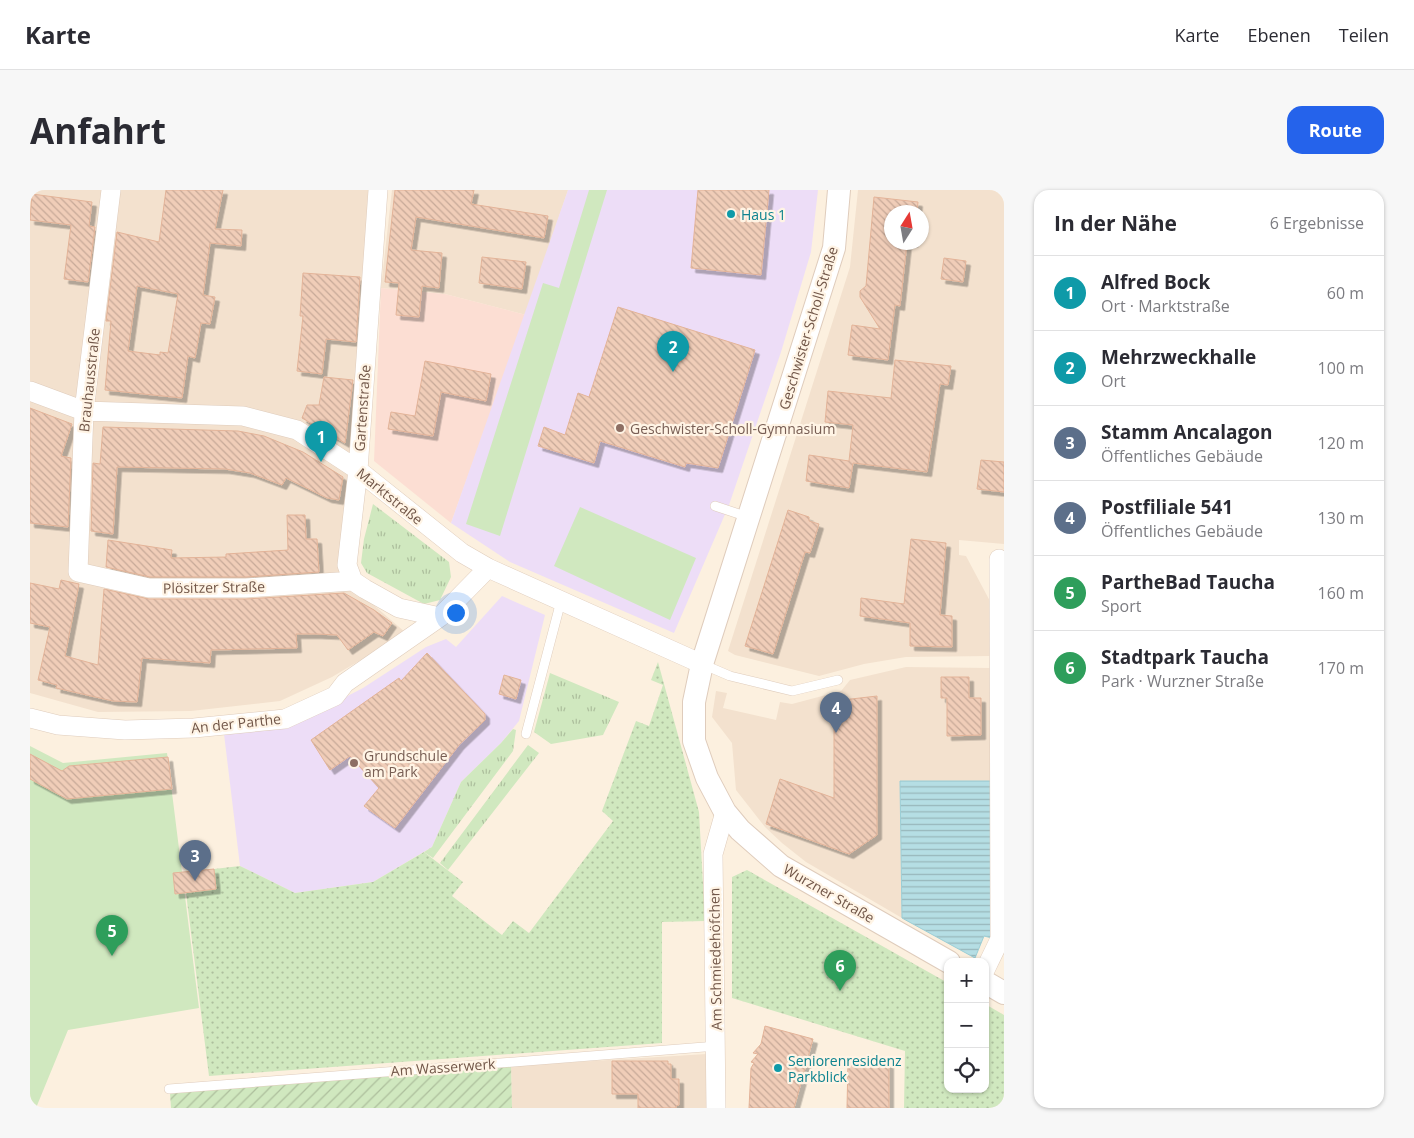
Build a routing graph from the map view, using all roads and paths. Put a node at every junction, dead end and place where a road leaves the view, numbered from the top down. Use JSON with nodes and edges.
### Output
{"nodes":[{"id":1,"x":111,"y":190,"type":"edge"},
{"id":2,"x":378,"y":190,"type":"edge"},
{"id":3,"x":840,"y":190,"type":"edge"},
{"id":4,"x":30,"y":391,"type":"edge"},
{"id":5,"x":84,"y":411,"type":"junction"},
{"id":6,"x":358,"y":470,"type":"junction"},
{"id":7,"x":715,"y":506,"type":"dead end"},
{"id":8,"x":749,"y":517,"type":"junction"},
{"id":9,"x":999,"y":559,"type":"dead end"},
{"id":10,"x":488,"y":568,"type":"junction"},
{"id":11,"x":78,"y":572,"type":"joint"},
{"id":12,"x":353,"y":580,"type":"junction"},
{"id":13,"x":561,"y":601,"type":"junction"},
{"id":14,"x":440,"y":617,"type":"junction"},
{"id":15,"x":702,"y":664,"type":"junction"},
{"id":16,"x":838,"y":680,"type":"dead end"},
{"id":17,"x":30,"y":718,"type":"edge"},
{"id":18,"x":1002,"y":731,"type":"edge"},
{"id":19,"x":526,"y":734,"type":"dead end"},
{"id":20,"x":725,"y":812,"type":"junction"},
{"id":21,"x":944,"y":959,"type":"edge"},
{"id":22,"x":989,"y":962,"type":"edge"},
{"id":23,"x":989,"y":984,"type":"edge"},
{"id":24,"x":1004,"y":993,"type":"edge"},
{"id":25,"x":717,"y":1046,"type":"junction"},
{"id":26,"x":170,"y":1088,"type":"dead end"},
{"id":27,"x":716,"y":1108,"type":"edge"}],
"edges":[{"from":1,"to":5,"type":"street","name":"Brauhausstraße"},
{"from":2,"to":6,"type":"street","name":"Gartenstraße"},
{"from":3,"to":8,"type":"street","name":"Geschwister-Scholl-Straße"},
{"from":4,"to":5,"type":"street","name":"Marktstraße"},
{"from":5,"to":6,"type":"street","name":"Marktstraße"},
{"from":5,"to":11,"type":"street","name":"Brauhausstraße"},
{"from":6,"to":10,"type":"street","name":"Marktstraße"},
{"from":6,"to":12,"type":"street","name":"Gartenstraße"},
{"from":7,"to":8,"type":"lane"},
{"from":8,"to":15,"type":"street","name":"Geschwister-Scholl-Straße"},
{"from":9,"to":18,"type":"street"},
{"from":10,"to":13,"type":"street","name":"Marktstraße"},
{"from":10,"to":14,"type":"street"},
{"from":11,"to":12,"type":"street","name":"Plösitzer Straße"},
{"from":12,"to":14,"type":"street"},
{"from":13,"to":15,"type":"street","name":"Marktstraße"},
{"from":13,"to":19,"type":"lane"},
{"from":14,"to":17,"type":"street","name":"An der Parthe"},
{"from":15,"to":16,"type":"lane"},
{"from":15,"to":20,"type":"street","name":"Wurzner Straße"},
{"from":18,"to":22,"type":"street"},
{"from":20,"to":21,"type":"street","name":"Wurzner Straße"},
{"from":20,"to":25,"type":"street","name":"Am Schmiedehöfchen"},
{"from":23,"to":24,"type":"street"},
{"from":25,"to":26,"type":"lane","name":"Am Wasserwerk"},
{"from":25,"to":27,"type":"street","name":"Am Schmiedehöfchen"}]}
